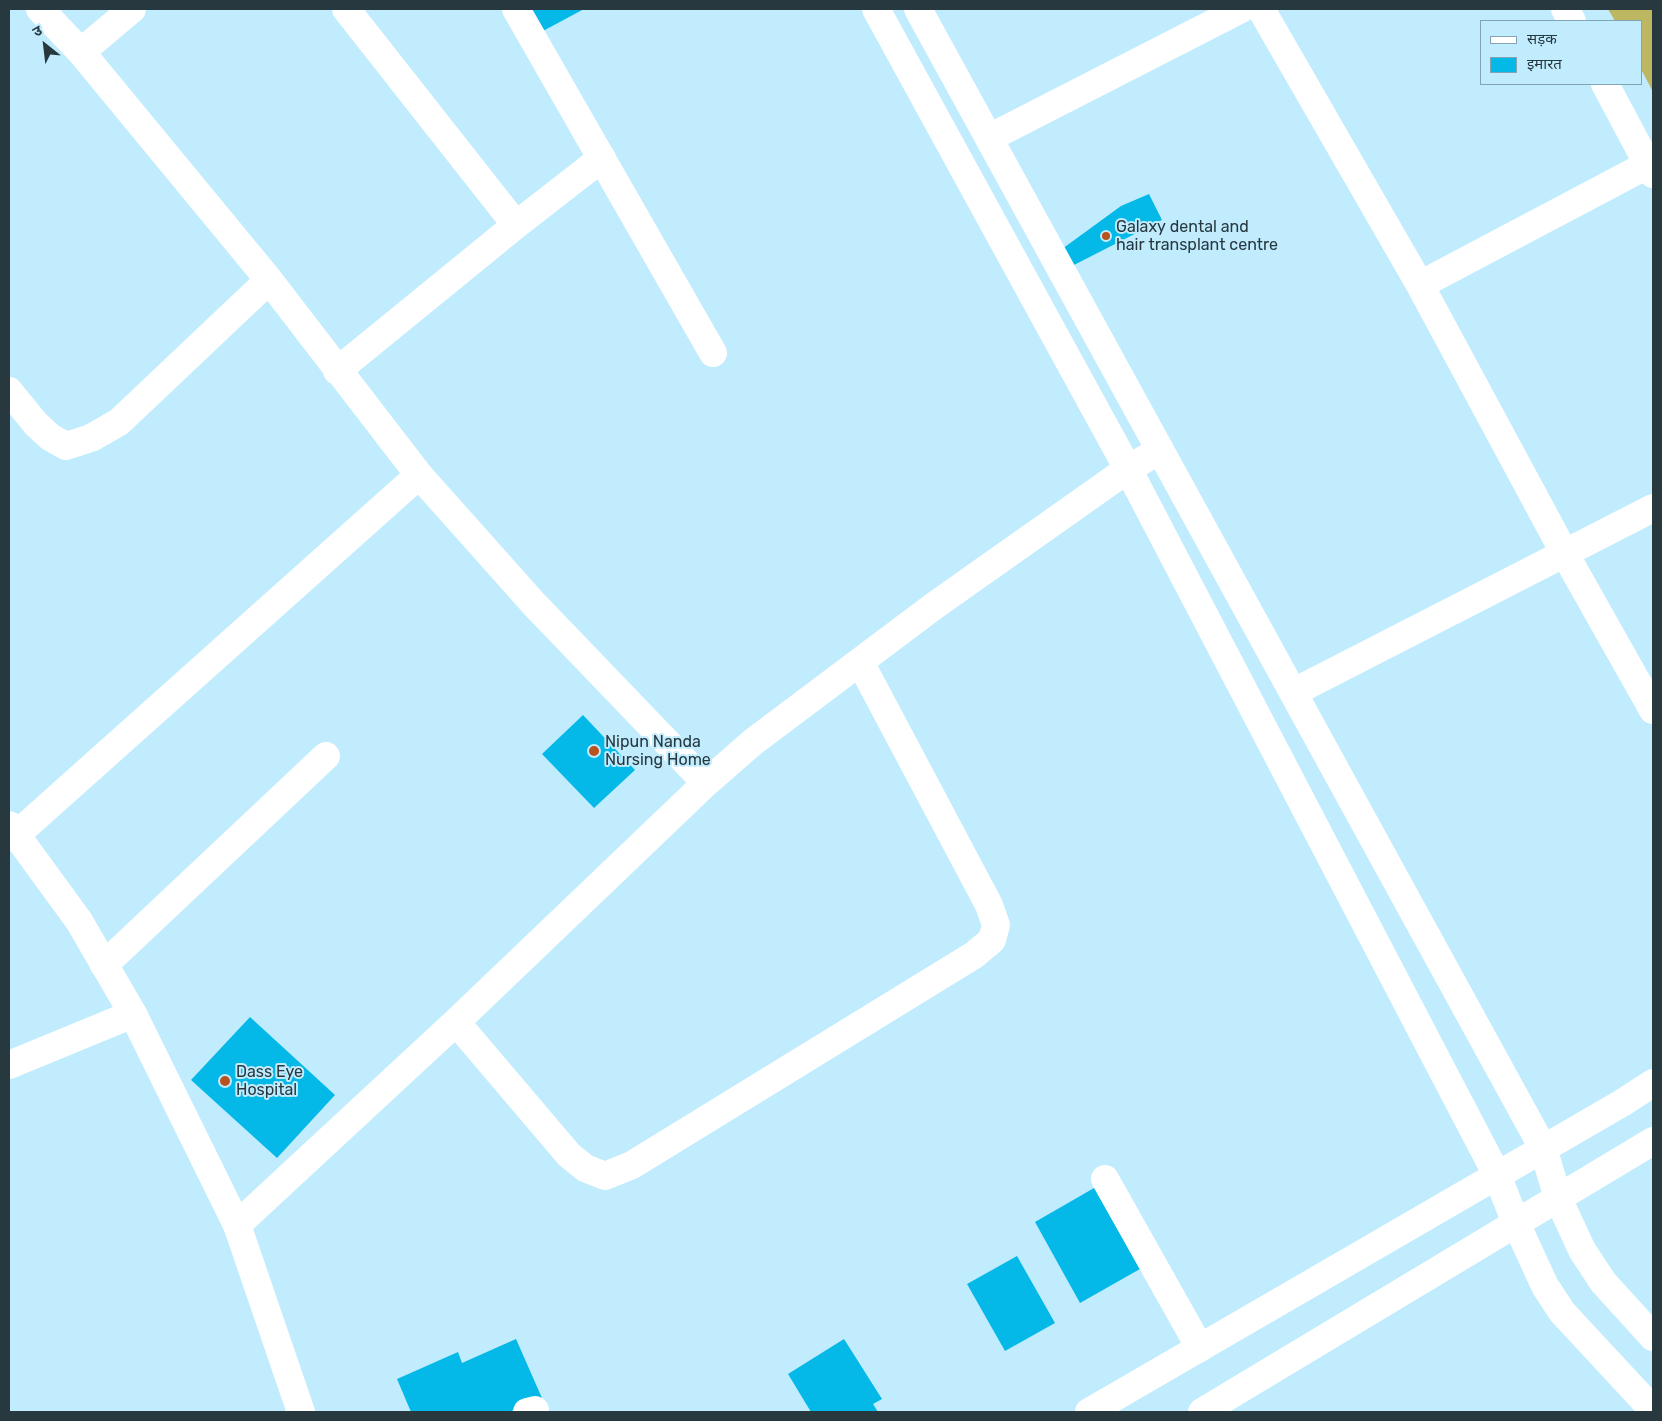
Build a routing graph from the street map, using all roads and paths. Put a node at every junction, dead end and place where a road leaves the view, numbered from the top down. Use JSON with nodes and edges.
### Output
{"nodes":[{"id":1,"x":40,"y":9,"type":"edge"},
{"id":2,"x":132,"y":9,"type":"edge"},
{"id":3,"x":346,"y":9,"type":"edge"},
{"id":4,"x":516,"y":9,"type":"edge"},
{"id":5,"x":876,"y":9,"type":"edge"},
{"id":6,"x":918,"y":9,"type":"edge"},
{"id":7,"x":1241,"y":9,"type":"edge"},
{"id":8,"x":1261,"y":9,"type":"edge"},
{"id":9,"x":1565,"y":9,"type":"edge"},
{"id":10,"x":1571,"y":20,"type":"edge"},
{"id":11,"x":80,"y":52,"type":"junction"},
{"id":12,"x":1606,"y":85,"type":"edge"},
{"id":13,"x":989,"y":138,"type":"junction"},
{"id":14,"x":602,"y":158,"type":"junction"},
{"id":15,"x":1651,"y":169,"type":"edge"},
{"id":16,"x":516,"y":225,"type":"junction"},
{"id":17,"x":269,"y":280,"type":"junction"},
{"id":18,"x":1420,"y":285,"type":"junction"},
{"id":19,"x":713,"y":353,"type":"dead end"},
{"id":20,"x":337,"y":371,"type":"junction"},
{"id":21,"x":9,"y":391,"type":"edge"},
{"id":22,"x":1160,"y":450,"type":"junction"},
{"id":23,"x":1128,"y":469,"type":"junction"},
{"id":24,"x":419,"y":475,"type":"junction"},
{"id":25,"x":1653,"y":508,"type":"edge"},
{"id":26,"x":1565,"y":554,"type":"junction"},
{"id":27,"x":860,"y":662,"type":"junction"},
{"id":28,"x":1294,"y":692,"type":"junction"},
{"id":29,"x":1653,"y":710,"type":"edge"},
{"id":30,"x":326,"y":756,"type":"dead end"},
{"id":31,"x":706,"y":783,"type":"junction"},
{"id":32,"x":13,"y":830,"type":"edge"},
{"id":33,"x":104,"y":965,"type":"junction"},
{"id":34,"x":133,"y":1014,"type":"junction"},
{"id":35,"x":456,"y":1022,"type":"junction"},
{"id":36,"x":9,"y":1065,"type":"edge"},
{"id":37,"x":1653,"y":1083,"type":"edge"},
{"id":38,"x":1653,"y":1141,"type":"edge"},
{"id":39,"x":1544,"y":1148,"type":"junction"},
{"id":40,"x":1497,"y":1175,"type":"junction"},
{"id":41,"x":1105,"y":1179,"type":"dead end"},
{"id":42,"x":1558,"y":1198,"type":"junction"},
{"id":43,"x":1516,"y":1223,"type":"junction"},
{"id":44,"x":237,"y":1225,"type":"junction"},
{"id":45,"x":1653,"y":1337,"type":"edge"},
{"id":46,"x":1200,"y":1348,"type":"junction"},
{"id":47,"x":1653,"y":1410,"type":"edge"},
{"id":48,"x":301,"y":1412,"type":"edge"},
{"id":49,"x":1089,"y":1412,"type":"edge"},
{"id":50,"x":1202,"y":1412,"type":"edge"}],
"edges":[{"from":1,"to":11,"type":"street"},
{"from":2,"to":11,"type":"street"},
{"from":3,"to":16,"type":"street"},
{"from":4,"to":14,"type":"street"},
{"from":5,"to":23,"type":"street"},
{"from":6,"to":13,"type":"street"},
{"from":7,"to":13,"type":"street"},
{"from":8,"to":18,"type":"street"},
{"from":9,"to":10,"type":"street"},
{"from":11,"to":17,"type":"street"},
{"from":12,"to":15,"type":"street"},
{"from":13,"to":22,"type":"street"},
{"from":14,"to":16,"type":"street"},
{"from":14,"to":19,"type":"street"},
{"from":15,"to":18,"type":"street"},
{"from":16,"to":20,"type":"street"},
{"from":17,"to":20,"type":"street"},
{"from":17,"to":21,"type":"street"},
{"from":18,"to":26,"type":"street"},
{"from":20,"to":24,"type":"street"},
{"from":22,"to":23,"type":"street"},
{"from":22,"to":28,"type":"street"},
{"from":23,"to":27,"type":"street"},
{"from":23,"to":40,"type":"street"},
{"from":24,"to":31,"type":"street"},
{"from":24,"to":32,"type":"street"},
{"from":25,"to":26,"type":"street"},
{"from":26,"to":28,"type":"street"},
{"from":26,"to":29,"type":"street"},
{"from":27,"to":31,"type":"street"},
{"from":27,"to":35,"type":"street"},
{"from":28,"to":39,"type":"street"},
{"from":30,"to":33,"type":"street"},
{"from":31,"to":35,"type":"street"},
{"from":32,"to":33,"type":"street"},
{"from":33,"to":34,"type":"street"},
{"from":34,"to":36,"type":"street"},
{"from":34,"to":44,"type":"street"},
{"from":35,"to":44,"type":"street"},
{"from":37,"to":39,"type":"street"},
{"from":38,"to":42,"type":"street"},
{"from":39,"to":40,"type":"street"},
{"from":39,"to":42,"type":"street"},
{"from":40,"to":43,"type":"street"},
{"from":40,"to":46,"type":"street"},
{"from":41,"to":46,"type":"street"},
{"from":42,"to":43,"type":"street"},
{"from":42,"to":45,"type":"street"},
{"from":43,"to":47,"type":"street"},
{"from":43,"to":50,"type":"street"},
{"from":44,"to":48,"type":"street"},
{"from":46,"to":49,"type":"street"}]}
